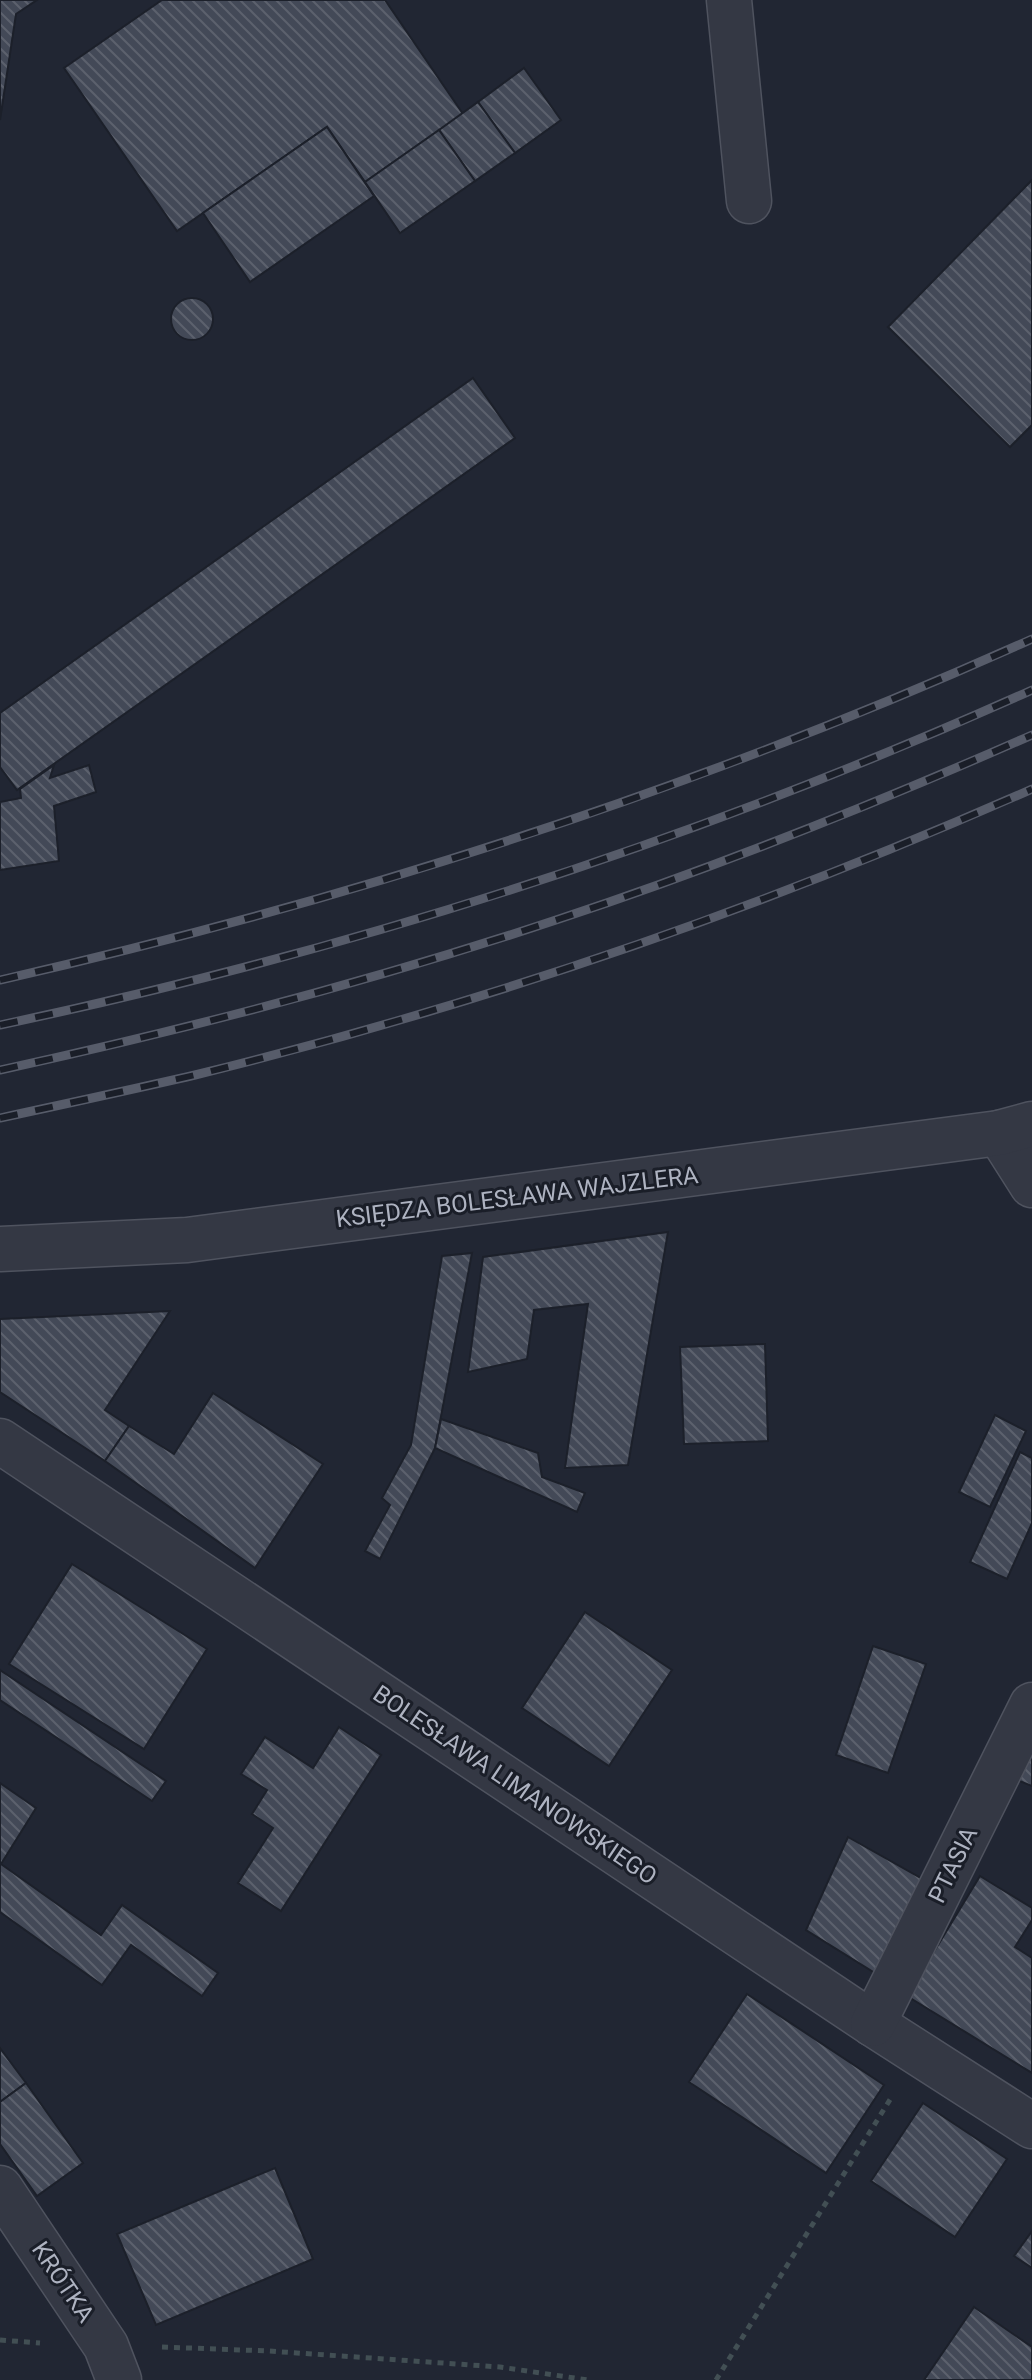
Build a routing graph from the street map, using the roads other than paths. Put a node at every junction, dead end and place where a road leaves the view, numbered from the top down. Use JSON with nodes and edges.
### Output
{"nodes":[{"id":1,"x":729,"y":0,"type":"edge"},
{"id":2,"x":749,"y":201,"type":"dead end"},
{"id":3,"x":1016,"y":1129,"type":"edge"},
{"id":4,"x":1032,"y":1185,"type":"edge"},
{"id":5,"x":0,"y":1249,"type":"edge"},
{"id":6,"x":0,"y":1441,"type":"edge"},
{"id":7,"x":1032,"y":1705,"type":"edge"},
{"id":8,"x":873,"y":2024,"type":"junction"},
{"id":9,"x":1032,"y":2126,"type":"edge"},
{"id":10,"x":0,"y":2188,"type":"edge"},
{"id":11,"x":112,"y":2363,"type":"edge"}],
"edges":[{"from":1,"to":2,"type":"street"},
{"from":3,"to":4,"type":"street"},
{"from":3,"to":5,"type":"street","name":"KSIĘDZA BOLESŁAWA WAJZLERA"},
{"from":6,"to":8,"type":"street","name":"BOLESŁAWA LIMANOWSKIEGO"},
{"from":7,"to":8,"type":"street","name":"PTASIA"},
{"from":8,"to":9,"type":"street","name":"BOLESŁAWA LIMANOWSKIEGO"},
{"from":10,"to":11,"type":"street","name":"KRÓTKA"}]}
